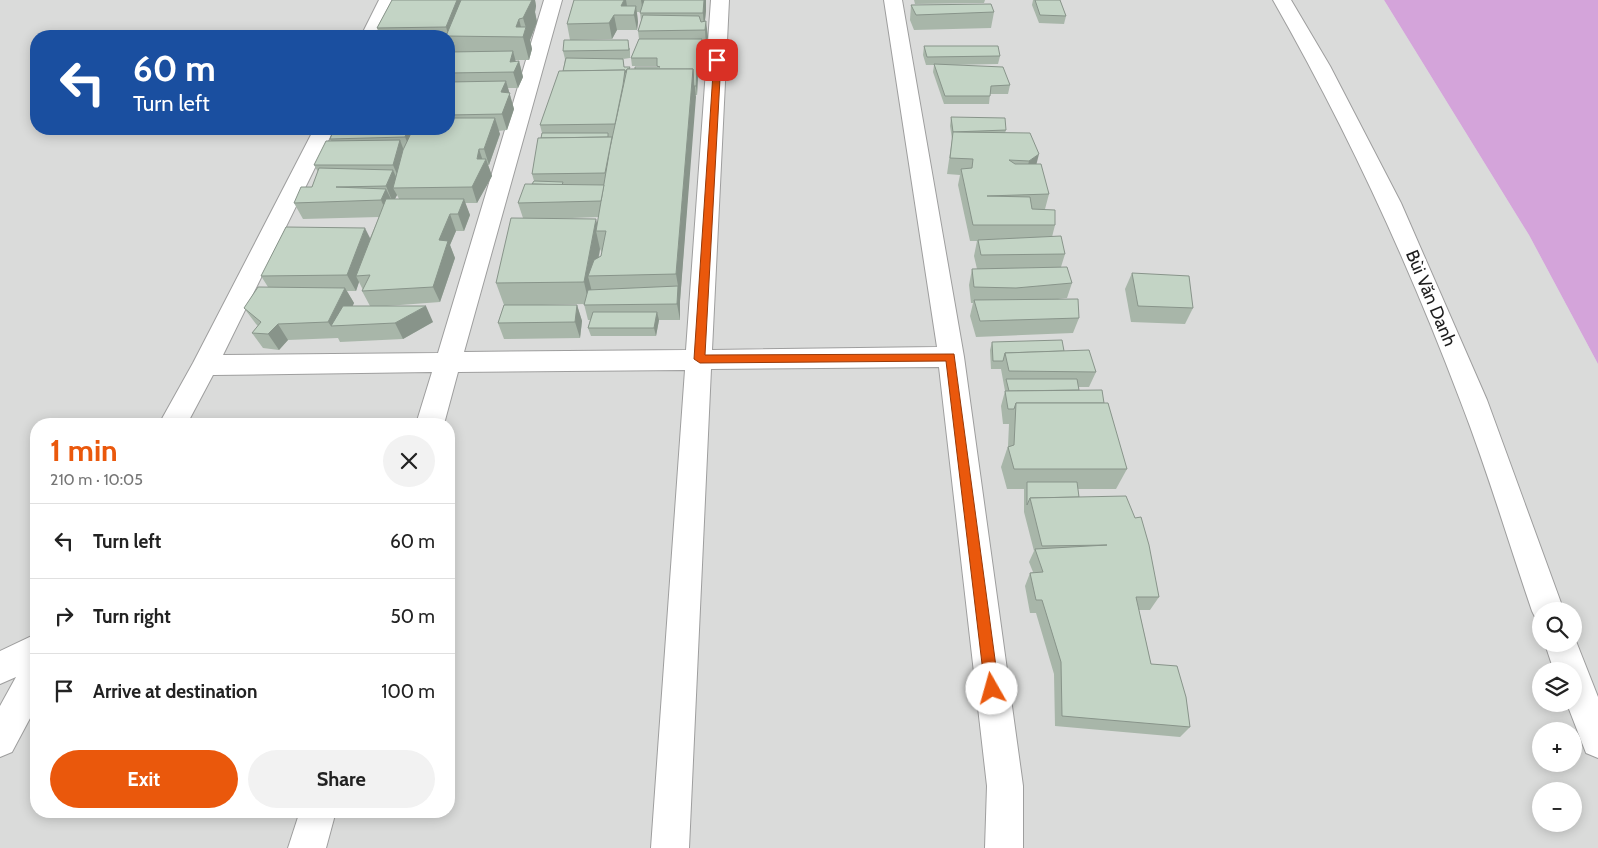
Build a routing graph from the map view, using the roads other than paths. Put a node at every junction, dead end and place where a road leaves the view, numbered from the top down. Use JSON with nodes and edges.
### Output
{"nodes":[{"id":1,"x":388,"y":0,"type":"edge"},
{"id":2,"x":553,"y":0,"type":"edge"},
{"id":3,"x":720,"y":0,"type":"edge"},
{"id":4,"x":893,"y":0,"type":"edge"},
{"id":5,"x":1282,"y":0,"type":"edge"},
{"id":6,"x":373,"y":30,"type":"edge"},
{"id":7,"x":321,"y":135,"type":"edge"},
{"id":8,"x":951,"y":357,"type":"junction"},
{"id":9,"x":700,"y":359,"type":"junction"},
{"id":10,"x":448,"y":362,"type":"junction"},
{"id":11,"x":205,"y":364,"type":"junction"},
{"id":12,"x":176,"y":418,"type":"edge"},
{"id":13,"x":432,"y":418,"type":"edge"},
{"id":14,"x":1545,"y":602,"type":"edge"},
{"id":15,"x":30,"y":651,"type":"edge"},
{"id":16,"x":0,"y":668,"type":"edge"},
{"id":17,"x":30,"y":685,"type":"edge"},
{"id":18,"x":1582,"y":699,"type":"edge"},
{"id":19,"x":0,"y":740,"type":"edge"},
{"id":20,"x":1598,"y":741,"type":"edge"},
{"id":21,"x":316,"y":818,"type":"edge"},
{"id":22,"x":307,"y":848,"type":"edge"},
{"id":23,"x":670,"y":848,"type":"edge"},
{"id":24,"x":1004,"y":848,"type":"edge"}],
"edges":[{"from":1,"to":6,"type":"street"},
{"from":2,"to":10,"type":"street"},
{"from":3,"to":9,"type":"street"},
{"from":4,"to":8,"type":"street"},
{"from":5,"to":14,"type":"street","name":"Bùi Văn Danh"},
{"from":7,"to":11,"type":"street"},
{"from":8,"to":9,"type":"street"},
{"from":8,"to":24,"type":"street"},
{"from":9,"to":10,"type":"street"},
{"from":9,"to":23,"type":"street"},
{"from":10,"to":11,"type":"street"},
{"from":10,"to":13,"type":"street"},
{"from":11,"to":12,"type":"street"},
{"from":15,"to":16,"type":"street"},
{"from":17,"to":19,"type":"street"},
{"from":18,"to":20,"type":"street"},
{"from":21,"to":22,"type":"street"}]}
